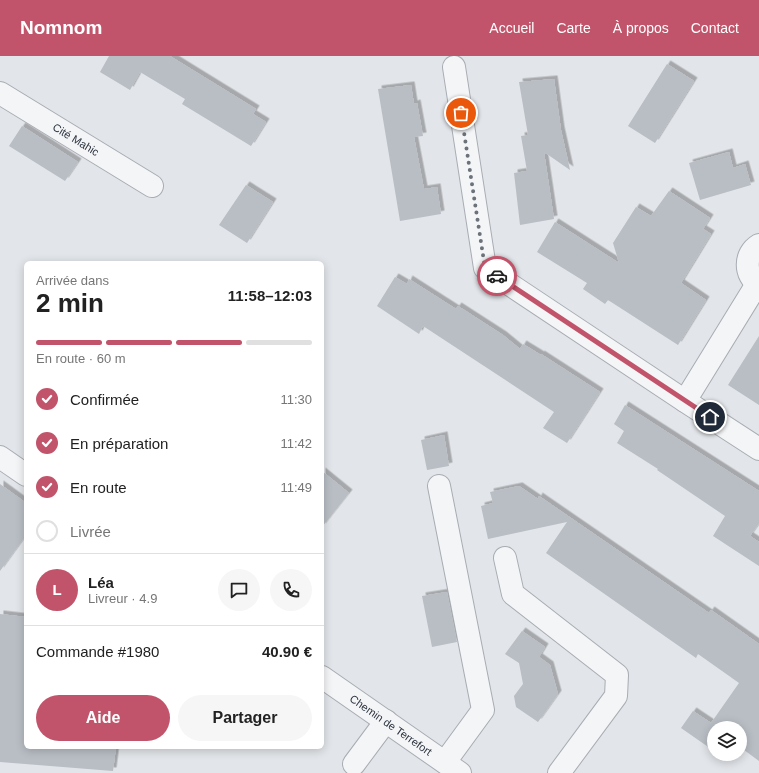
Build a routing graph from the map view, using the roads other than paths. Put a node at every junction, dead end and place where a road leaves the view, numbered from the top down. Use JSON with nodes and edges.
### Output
{"nodes":[{"id":1,"x":454,"y":67,"type":"dead end"},
{"id":2,"x":0,"y":92,"type":"edge"},
{"id":3,"x":152,"y":186,"type":"dead end"},
{"id":4,"x":759,"y":244,"type":"edge"},
{"id":5,"x":758,"y":285,"type":"edge"},
{"id":6,"x":685,"y":402,"type":"junction"},
{"id":7,"x":759,"y":449,"type":"edge"},
{"id":8,"x":0,"y":457,"type":"edge"},
{"id":9,"x":24,"y":474,"type":"edge"},
{"id":10,"x":439,"y":486,"type":"dead end"},
{"id":11,"x":505,"y":558,"type":"dead end"},
{"id":12,"x":324,"y":678,"type":"edge"},
{"id":13,"x":386,"y":721,"type":"junction"},
{"id":14,"x":354,"y":764,"type":"dead end"},
{"id":15,"x":453,"y":768,"type":"edge"},
{"id":16,"x":559,"y":773,"type":"edge"}],
"edges":[{"from":1,"to":6,"type":"street"},
{"from":2,"to":3,"type":"street","name":"Cité Mahic"},
{"from":4,"to":5,"type":"street"},
{"from":5,"to":6,"type":"street"},
{"from":6,"to":7,"type":"street"},
{"from":8,"to":9,"type":"street"},
{"from":10,"to":15,"type":"street"},
{"from":11,"to":16,"type":"street"},
{"from":12,"to":13,"type":"street","name":"Chemin de Terrefort"},
{"from":13,"to":14,"type":"street"},
{"from":13,"to":15,"type":"street","name":"Chemin de Terrefort"}]}
